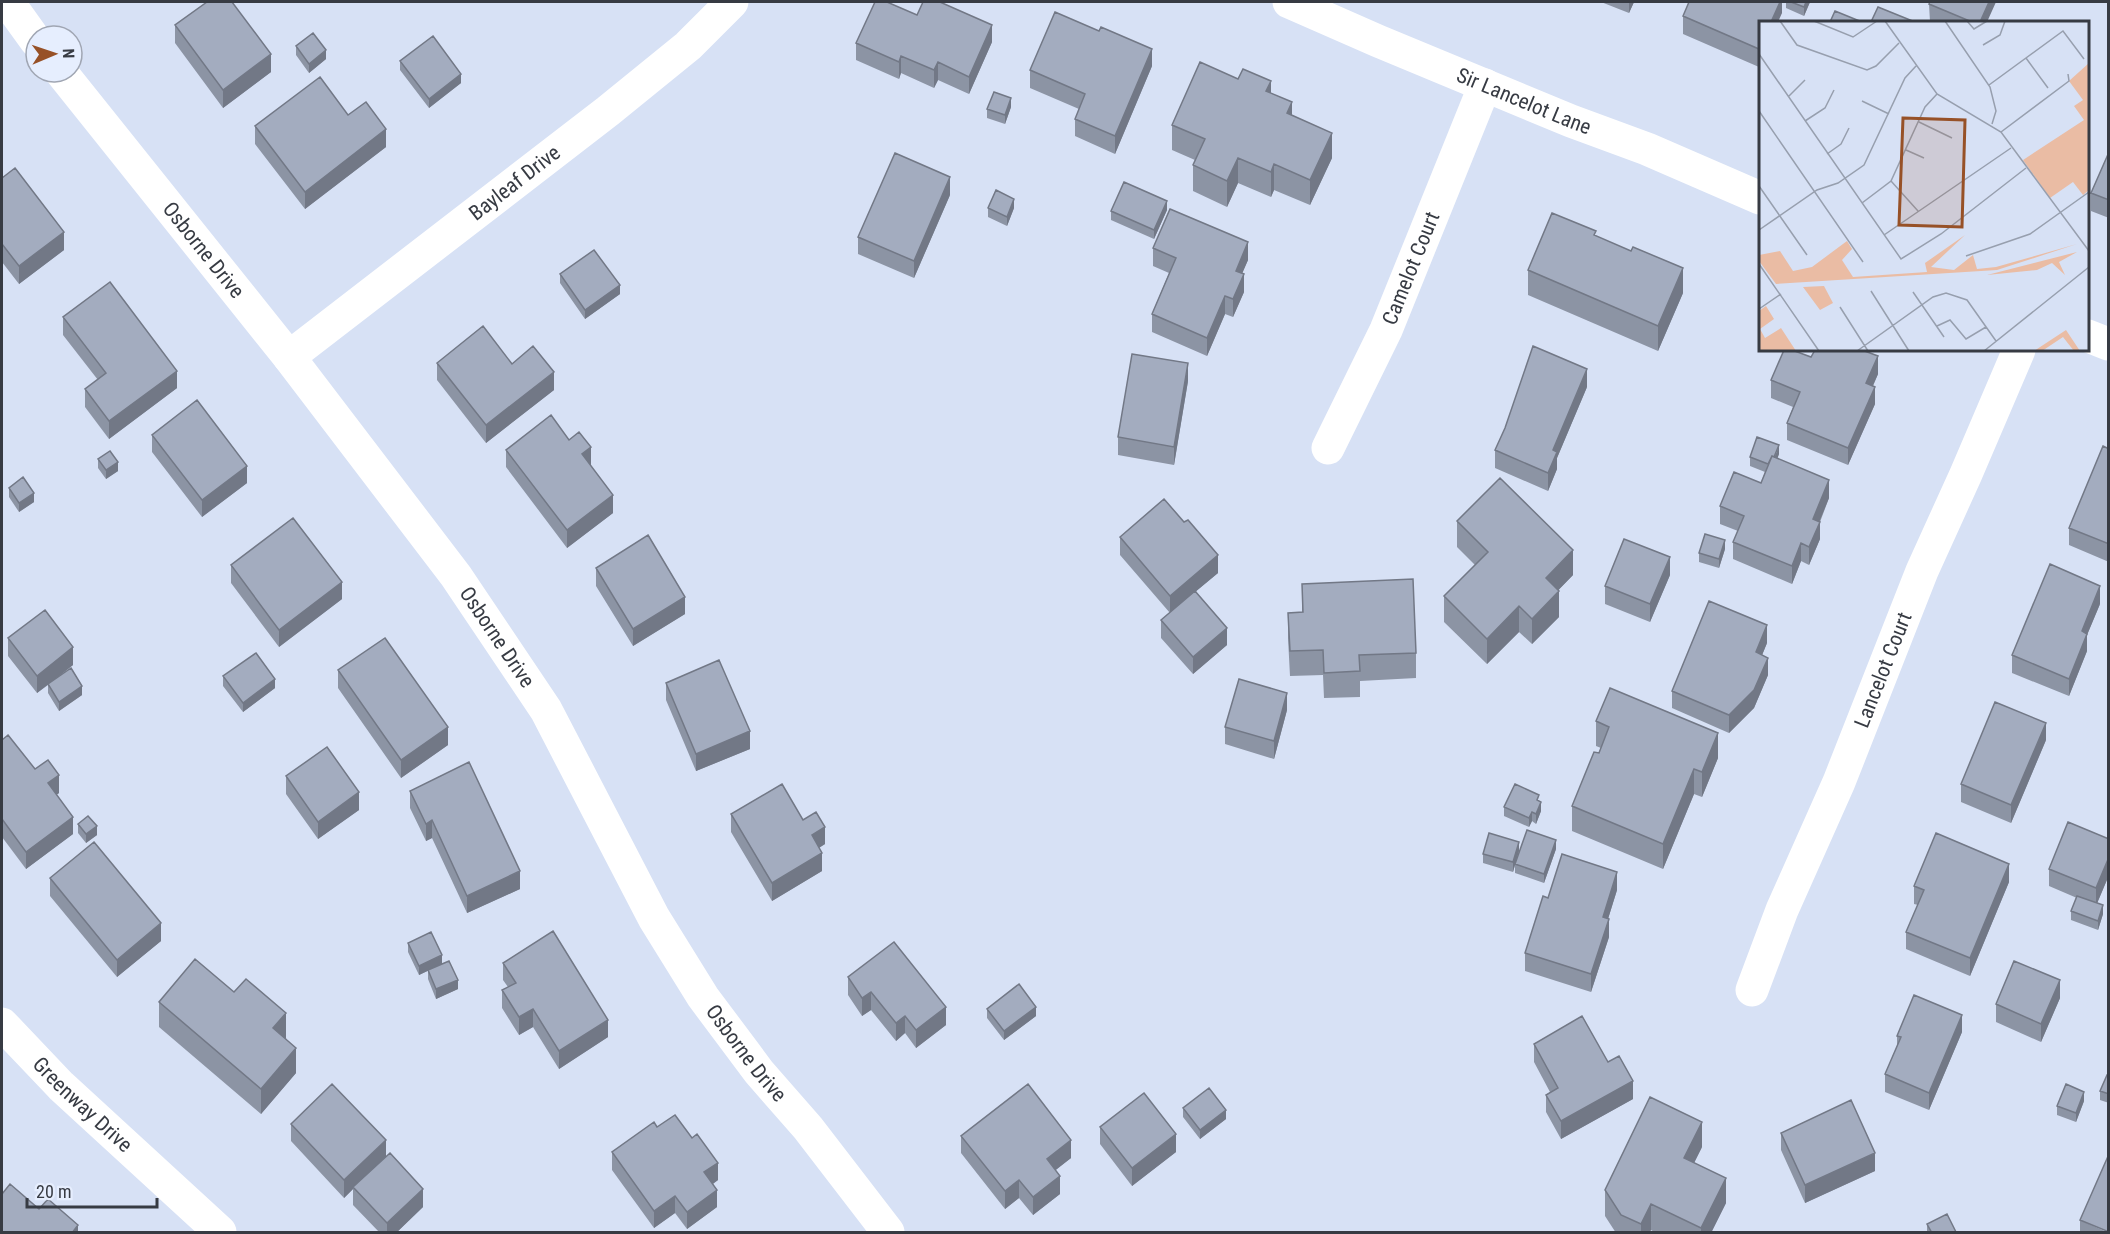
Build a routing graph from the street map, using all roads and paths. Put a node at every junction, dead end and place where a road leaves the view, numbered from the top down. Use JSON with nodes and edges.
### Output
{"nodes":[{"id":1,"x":8,"y":2,"type":"edge"},
{"id":2,"x":732,"y":2,"type":"edge"},
{"id":3,"x":1289,"y":2,"type":"edge"},
{"id":4,"x":24,"y":24,"type":"edge"},
{"id":5,"x":71,"y":84,"type":"edge"},
{"id":6,"x":1485,"y":85,"type":"junction"},
{"id":7,"x":1759,"y":197,"type":"edge"},
{"id":8,"x":2089,"y":336,"type":"edge"},
{"id":9,"x":2109,"y":344,"type":"edge"},
{"id":10,"x":2019,"y":351,"type":"edge"},
{"id":11,"x":289,"y":357,"type":"junction"},
{"id":12,"x":1328,"y":448,"type":"dead end"},
{"id":13,"x":1752,"y":990,"type":"dead end"},
{"id":14,"x":2,"y":1024,"type":"edge"},
{"id":15,"x":220,"y":1233,"type":"edge"},
{"id":16,"x":888,"y":1233,"type":"edge"}],
"edges":[{"from":1,"to":4,"type":"street"},
{"from":2,"to":11,"type":"street","name":"Bayleaf Drive"},
{"from":3,"to":6,"type":"street","name":"Sir Lancelot Lane"},
{"from":5,"to":11,"type":"street","name":"Osborne Drive"},
{"from":6,"to":7,"type":"street","name":"Sir Lancelot Lane"},
{"from":6,"to":12,"type":"street","name":"Camelot Court"},
{"from":8,"to":9,"type":"street"},
{"from":10,"to":13,"type":"street","name":"Lancelot Court"},
{"from":11,"to":16,"type":"street","name":"Osborne Drive"},
{"from":14,"to":15,"type":"street","name":"Greenway Drive"}]}
